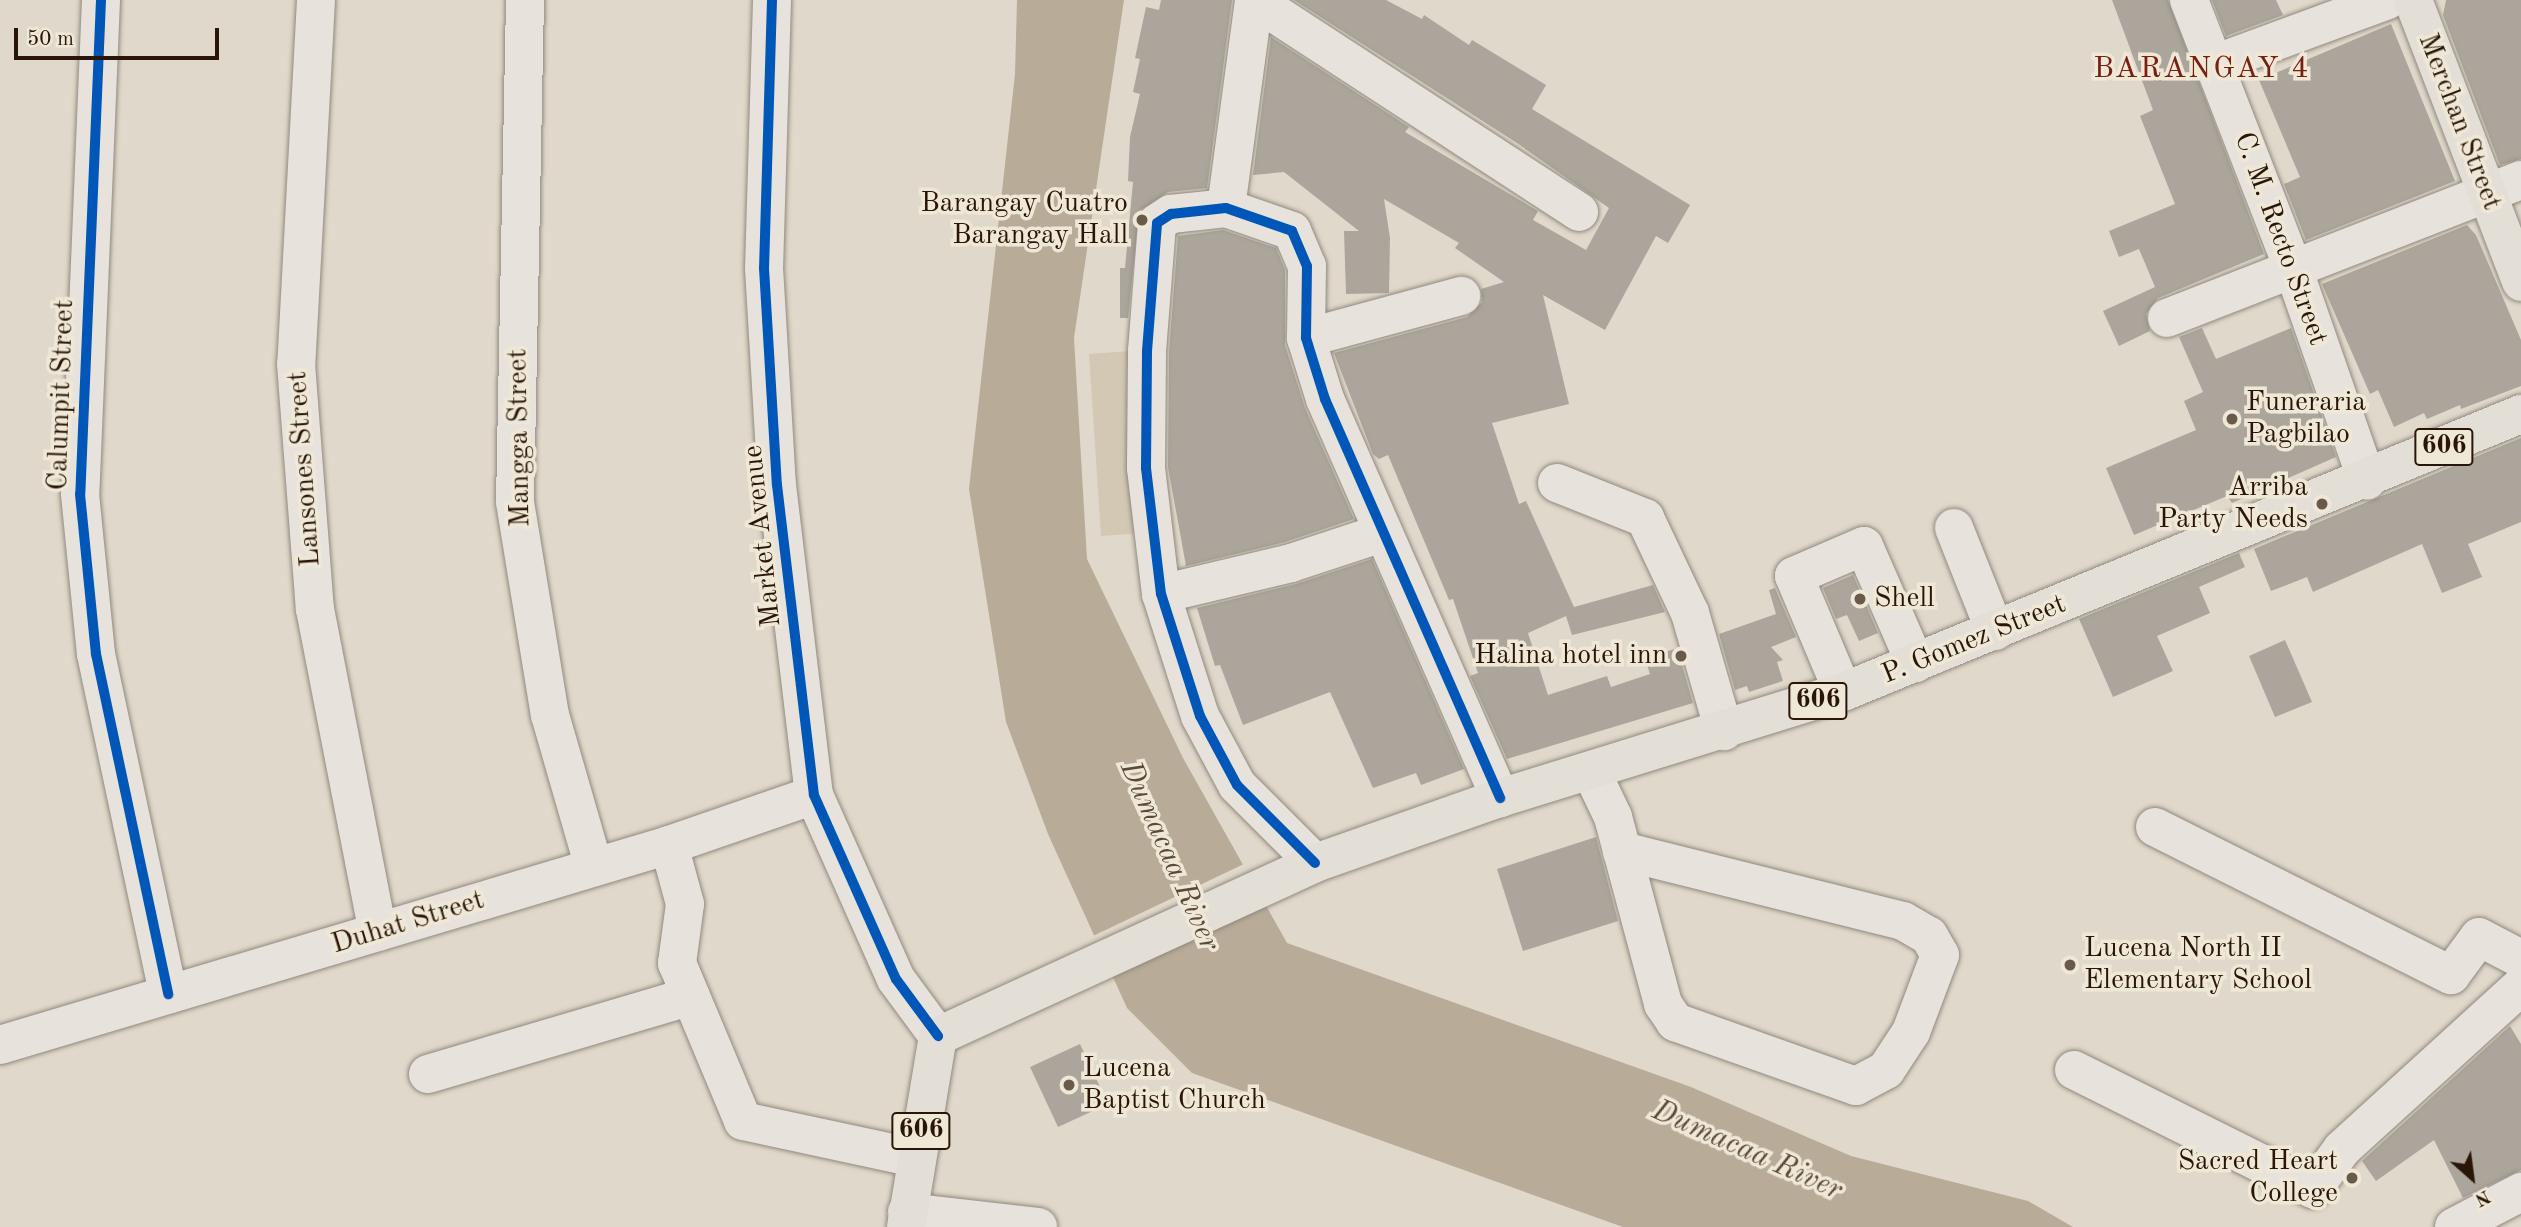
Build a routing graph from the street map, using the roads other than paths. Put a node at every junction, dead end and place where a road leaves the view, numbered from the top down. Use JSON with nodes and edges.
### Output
{"nodes":[{"id":1,"x":101,"y":0,"type":"edge"},
{"id":2,"x":316,"y":0,"type":"edge"},
{"id":3,"x":525,"y":0,"type":"edge"},
{"id":4,"x":772,"y":0,"type":"edge"},
{"id":5,"x":1254,"y":0,"type":"edge"},
{"id":6,"x":2189,"y":0,"type":"edge"},
{"id":7,"x":2388,"y":0,"type":"edge"},
{"id":8,"x":2413,"y":0,"type":"edge"},
{"id":9,"x":2214,"y":64,"type":"junction"},
{"id":10,"x":2521,"y":180,"type":"edge"},
{"id":11,"x":2485,"y":193,"type":"junction"},
{"id":12,"x":1226,"y":208,"type":"junction"},
{"id":13,"x":1579,"y":212,"type":"dead end"},
{"id":14,"x":2293,"y":268,"type":"junction"},
{"id":15,"x":2521,"y":282,"type":"edge"},
{"id":16,"x":1461,"y":296,"type":"dead end"},
{"id":17,"x":2167,"y":318,"type":"dead end"},
{"id":18,"x":1306,"y":338,"type":"junction"},
{"id":19,"x":2521,"y":414,"type":"edge"},
{"id":20,"x":2367,"y":480,"type":"junction"},
{"id":21,"x":1557,"y":483,"type":"dead end"},
{"id":22,"x":1954,"y":528,"type":"dead end"},
{"id":23,"x":1382,"y":533,"type":"junction"},
{"id":24,"x":1161,"y":594,"type":"junction"},
{"id":25,"x":1995,"y":631,"type":"junction"},
{"id":26,"x":1915,"y":663,"type":"junction"},
{"id":27,"x":1843,"y":692,"type":"junction"},
{"id":28,"x":1724,"y":731,"type":"junction"},
{"id":29,"x":1591,"y":771,"type":"junction"},
{"id":30,"x":814,"y":795,"type":"junction"},
{"id":31,"x":1500,"y":798,"type":"junction"},
{"id":32,"x":2155,"y":827,"type":"dead end"},
{"id":33,"x":669,"y":845,"type":"junction"},
{"id":34,"x":1622,"y":852,"type":"junction"},
{"id":35,"x":1315,"y":863,"type":"junction"},
{"id":36,"x":594,"y":867,"type":"junction"},
{"id":37,"x":378,"y":932,"type":"junction"},
{"id":38,"x":2521,"y":959,"type":"edge"},
{"id":39,"x":2521,"y":986,"type":"edge"},
{"id":40,"x":168,"y":995,"type":"junction"},
{"id":41,"x":691,"y":996,"type":"junction"},
{"id":42,"x":938,"y":1036,"type":"junction"},
{"id":43,"x":0,"y":1045,"type":"edge"},
{"id":44,"x":2074,"y":1070,"type":"dead end"},
{"id":45,"x":428,"y":1074,"type":"dead end"},
{"id":46,"x":916,"y":1158,"type":"junction"},
{"id":47,"x":2521,"y":1192,"type":"edge"},
{"id":48,"x":907,"y":1220,"type":"edge"},
{"id":49,"x":1038,"y":1227,"type":"edge"},
{"id":50,"x":2454,"y":1227,"type":"edge"}],
"edges":[{"from":1,"to":40,"type":"street","name":"Calumpit Street"},
{"from":2,"to":37,"type":"street","name":"Lansones Street"},
{"from":3,"to":36,"type":"street","name":"Mangga Street"},
{"from":4,"to":30,"type":"street","name":"Market Avenue"},
{"from":5,"to":12,"type":"street"},
{"from":5,"to":13,"type":"street"},
{"from":6,"to":9,"type":"street","name":"C. M. Recto Street"},
{"from":7,"to":9,"type":"street"},
{"from":8,"to":11,"type":"main road","name":"Merchan Street"},
{"from":9,"to":14,"type":"street","name":"C. M. Recto Street"},
{"from":10,"to":11,"type":"street"},
{"from":11,"to":14,"type":"street"},
{"from":11,"to":15,"type":"main road","name":"Merchan Street"},
{"from":12,"to":18,"type":"street"},
{"from":12,"to":24,"type":"street"},
{"from":14,"to":17,"type":"street"},
{"from":14,"to":20,"type":"street","name":"C. M. Recto Street"},
{"from":16,"to":18,"type":"street"},
{"from":18,"to":23,"type":"street"},
{"from":19,"to":20,"type":"main road","name":"P. Gomez Street","number":"606"},
{"from":20,"to":25,"type":"main road","name":"P. Gomez Street","number":"606"},
{"from":21,"to":28,"type":"street"},
{"from":22,"to":25,"type":"street"},
{"from":23,"to":24,"type":"street"},
{"from":23,"to":31,"type":"street"},
{"from":24,"to":35,"type":"street"},
{"from":25,"to":26,"type":"main road","name":"P. Gomez Street","number":"606"},
{"from":26,"to":27,"type":"main road","name":"P. Gomez Street","number":"606"},
{"from":26,"to":27,"type":"street"},
{"from":27,"to":28,"type":"main road","name":"P. Gomez Street","number":"606"},
{"from":28,"to":29,"type":"main road","name":"P. Gomez Street","number":"606"},
{"from":29,"to":31,"type":"main road","name":"P. Gomez Street","number":"606"},
{"from":29,"to":34,"type":"street"},
{"from":30,"to":33,"type":"street","name":"Duhat Street"},
{"from":30,"to":42,"type":"street","name":"Market Avenue"},
{"from":31,"to":35,"type":"main road","name":"P. Gomez Street","number":"606"},
{"from":32,"to":38,"type":"street"},
{"from":33,"to":36,"type":"street","name":"Duhat Street"},
{"from":33,"to":41,"type":"street"},
{"from":34,"to":34,"type":"street"},
{"from":35,"to":42,"type":"main road","name":"P. Gomez Street","number":"606"},
{"from":36,"to":37,"type":"street","name":"Duhat Street"},
{"from":37,"to":40,"type":"street","name":"Duhat Street"},
{"from":39,"to":44,"type":"street"},
{"from":40,"to":43,"type":"street","name":"Duhat Street"},
{"from":41,"to":45,"type":"street"},
{"from":41,"to":46,"type":"street"},
{"from":42,"to":46,"type":"main road","number":"606"},
{"from":46,"to":48,"type":"main road","number":"606"},
{"from":47,"to":50,"type":"street"},
{"from":48,"to":49,"type":"street"}]}
